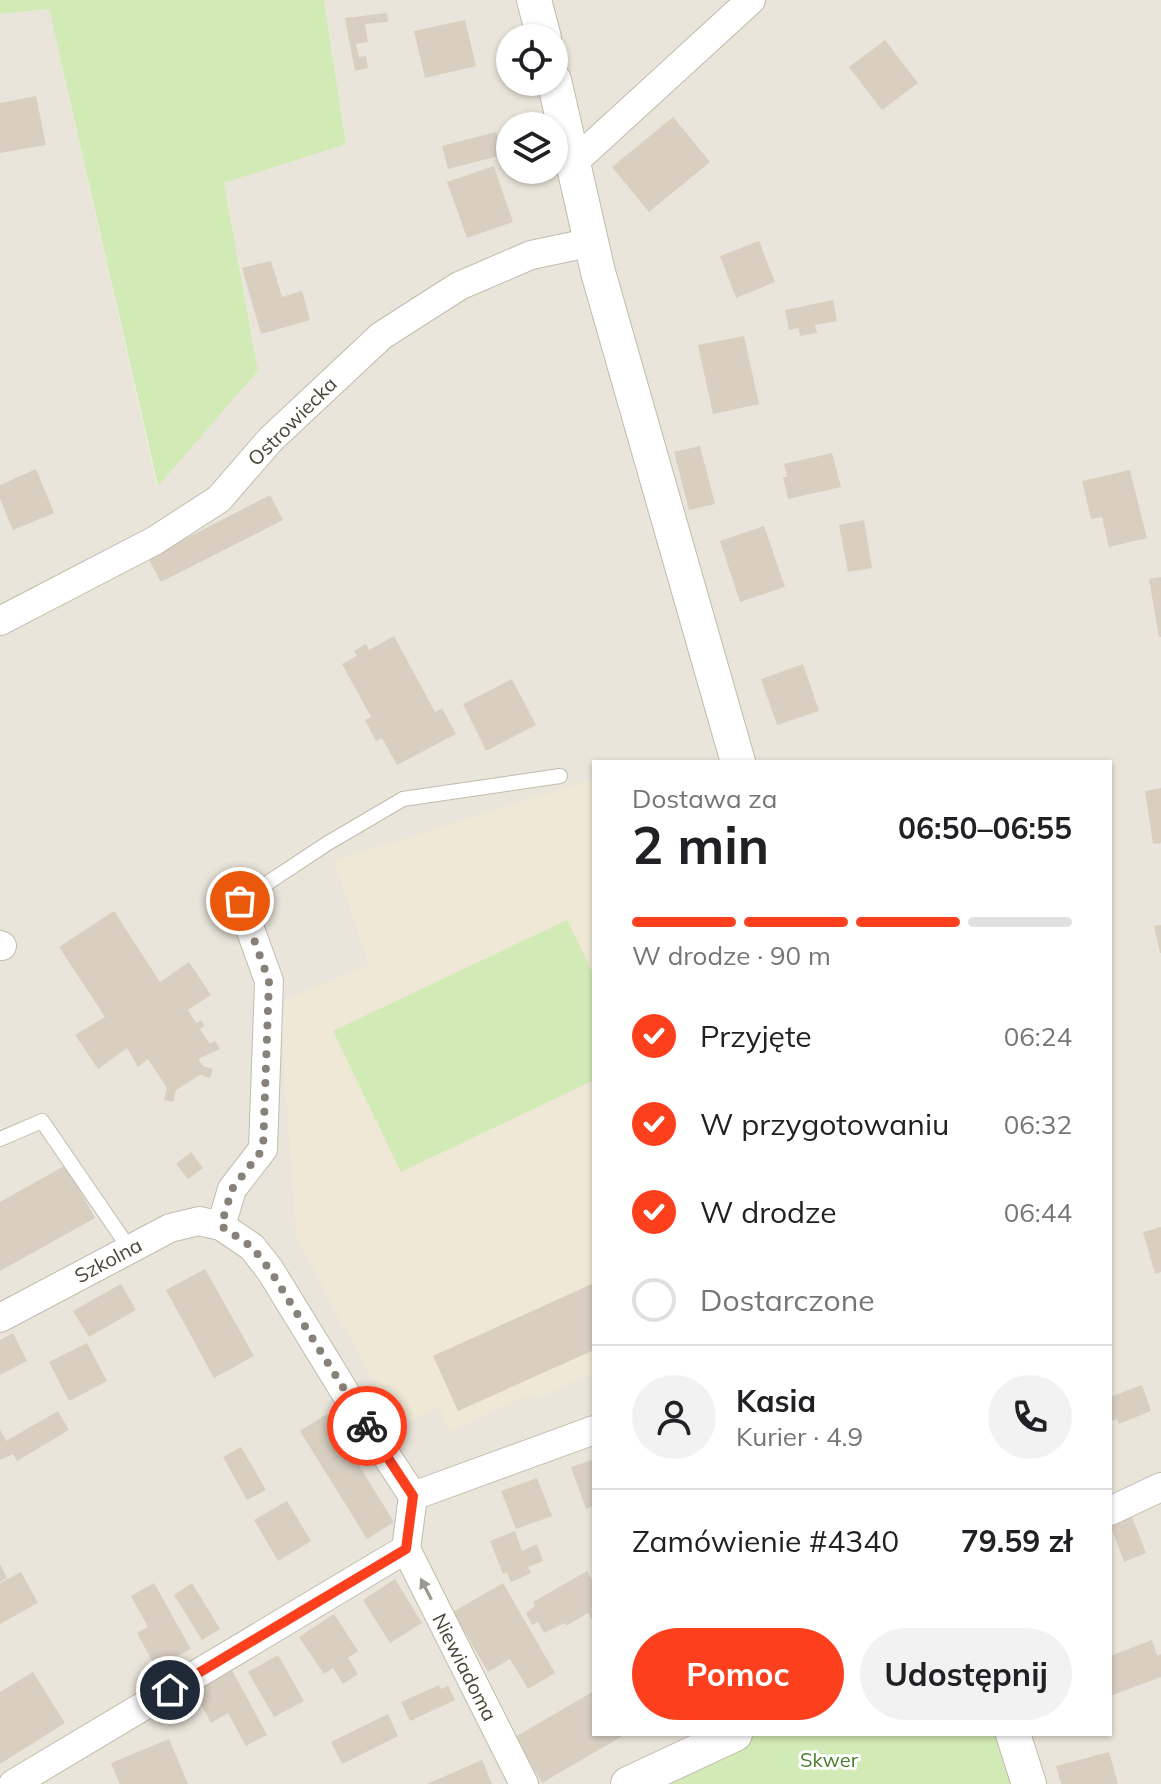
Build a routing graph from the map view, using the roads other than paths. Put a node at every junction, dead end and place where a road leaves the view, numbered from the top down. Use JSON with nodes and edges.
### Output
{"nodes":[{"id":1,"x":534,"y":0,"type":"edge"},
{"id":2,"x":751,"y":0,"type":"edge"},
{"id":3,"x":540,"y":24,"type":"edge"},
{"id":4,"x":558,"y":96,"type":"edge"},
{"id":5,"x":574,"y":162,"type":"junction"},
{"id":6,"x":593,"y":242,"type":"junction"},
{"id":7,"x":0,"y":621,"type":"edge"},
{"id":8,"x":737,"y":760,"type":"edge"},
{"id":9,"x":560,"y":776,"type":"dead end"},
{"id":10,"x":240,"y":901,"type":"joint"},
{"id":11,"x":0,"y":1139,"type":"edge"},
{"id":12,"x":221,"y":1226,"type":"junction"},
{"id":13,"x":129,"y":1248,"type":"junction"},
{"id":14,"x":0,"y":1318,"type":"edge"},
{"id":15,"x":592,"y":1431,"type":"edge"},
{"id":16,"x":1161,"y":1487,"type":"edge"},
{"id":17,"x":413,"y":1496,"type":"junction"},
{"id":18,"x":1112,"y":1510,"type":"edge"},
{"id":19,"x":406,"y":1549,"type":"junction"},
{"id":20,"x":731,"y":1736,"type":"edge"},
{"id":21,"x":1014,"y":1736,"type":"edge"},
{"id":22,"x":13,"y":1784,"type":"edge"},
{"id":23,"x":524,"y":1784,"type":"edge"},
{"id":24,"x":628,"y":1784,"type":"edge"},
{"id":25,"x":1029,"y":1784,"type":"edge"}],
"edges":[{"from":1,"to":3,"type":"street"},
{"from":2,"to":5,"type":"street"},
{"from":4,"to":5,"type":"street"},
{"from":5,"to":6,"type":"street"},
{"from":6,"to":7,"type":"street","name":"Ostrowiecka"},
{"from":6,"to":8,"type":"street"},
{"from":9,"to":10,"type":"lane"},
{"from":10,"to":12,"type":"street"},
{"from":11,"to":13,"type":"lane"},
{"from":12,"to":13,"type":"street","name":"Szkolna"},
{"from":12,"to":17,"type":"street"},
{"from":13,"to":14,"type":"street","name":"Szkolna"},
{"from":15,"to":17,"type":"street"},
{"from":16,"to":18,"type":"street"},
{"from":17,"to":19,"type":"street"},
{"from":19,"to":22,"type":"street"},
{"from":23,"to":19,"type":"street","name":"Niewiadoma","one_way":true},
{"from":20,"to":24,"type":"street"},
{"from":21,"to":25,"type":"street"}]}
